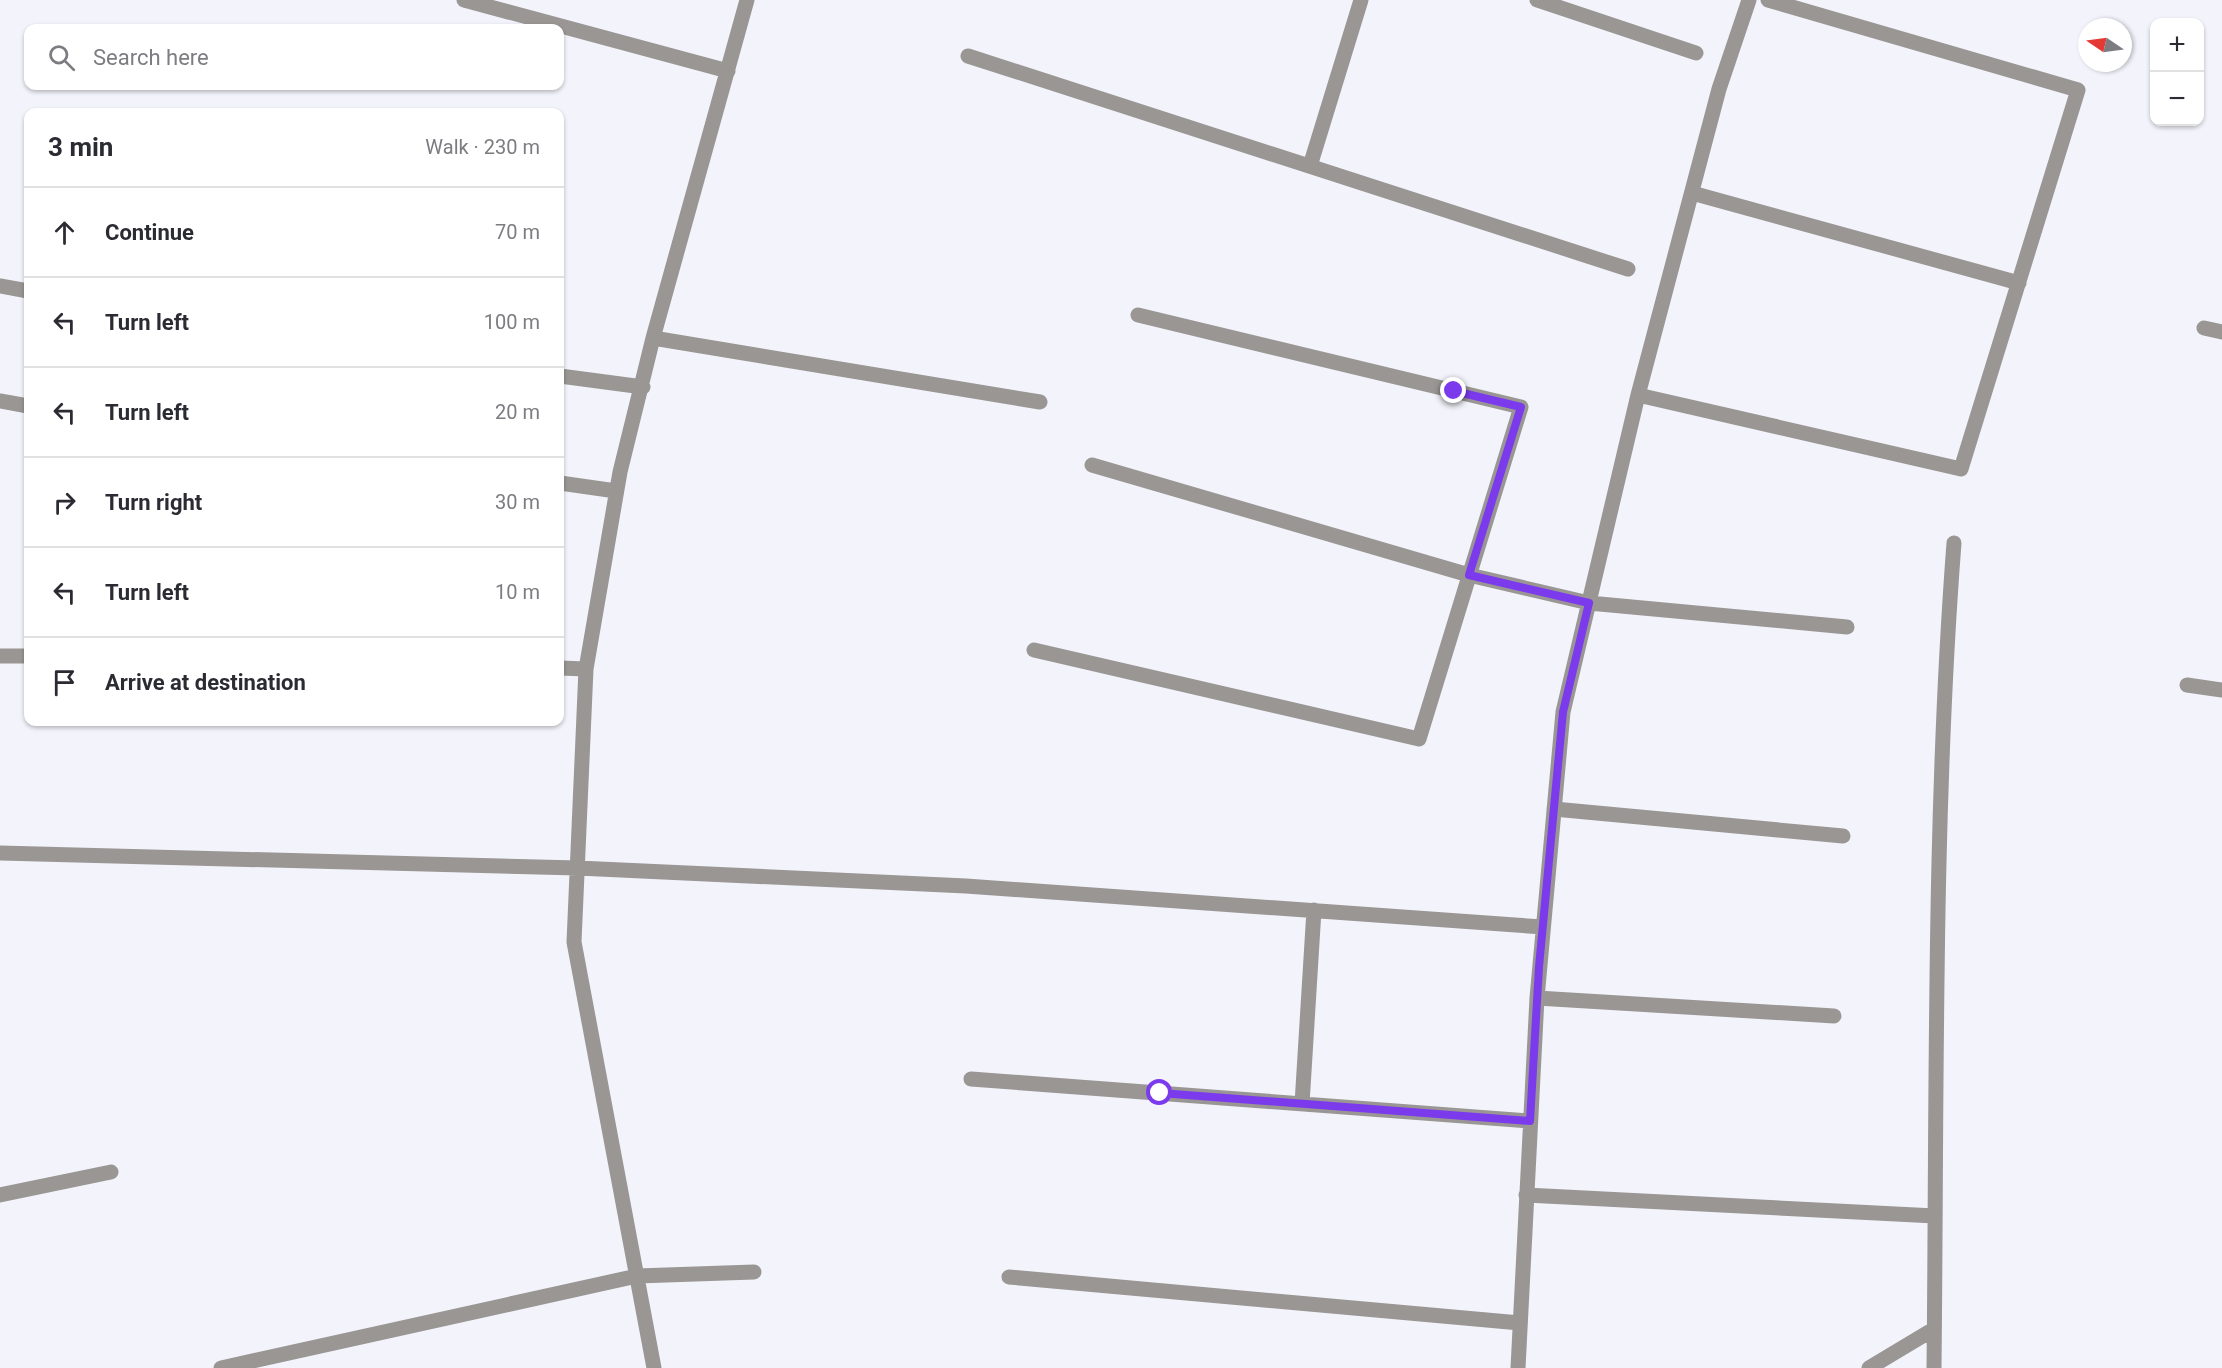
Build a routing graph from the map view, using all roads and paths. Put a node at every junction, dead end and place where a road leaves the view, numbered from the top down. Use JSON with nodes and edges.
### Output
{"nodes":[{"id":1,"x":464,"y":0,"type":"edge"},
{"id":2,"x":747,"y":0,"type":"edge"},
{"id":3,"x":1361,"y":0,"type":"edge"},
{"id":4,"x":1537,"y":0,"type":"edge"},
{"id":5,"x":1749,"y":0,"type":"edge"},
{"id":6,"x":1768,"y":0,"type":"edge"},
{"id":7,"x":552,"y":24,"type":"edge"},
{"id":8,"x":564,"y":27,"type":"edge"},
{"id":9,"x":1696,"y":53,"type":"dead end"},
{"id":10,"x":968,"y":56,"type":"dead end"},
{"id":11,"x":728,"y":72,"type":"junction"},
{"id":12,"x":1310,"y":166,"type":"junction"},
{"id":13,"x":1692,"y":193,"type":"junction"},
{"id":14,"x":1628,"y":269,"type":"dead end"},
{"id":15,"x":2019,"y":283,"type":"junction"},
{"id":16,"x":0,"y":286,"type":"edge"},
{"id":17,"x":24,"y":290,"type":"edge"},
{"id":18,"x":1138,"y":315,"type":"dead end"},
{"id":19,"x":2205,"y":328,"type":"dead end"},
{"id":20,"x":2222,"y":332,"type":"edge"},
{"id":21,"x":653,"y":338,"type":"junction"},
{"id":22,"x":564,"y":377,"type":"edge"},
{"id":23,"x":643,"y":387,"type":"junction"},
{"id":24,"x":1638,"y":395,"type":"junction"},
{"id":25,"x":0,"y":401,"type":"edge"},
{"id":26,"x":1040,"y":402,"type":"dead end"},
{"id":27,"x":24,"y":405,"type":"edge"},
{"id":28,"x":1092,"y":465,"type":"dead end"},
{"id":29,"x":564,"y":484,"type":"edge"},
{"id":30,"x":616,"y":491,"type":"junction"},
{"id":31,"x":1954,"y":543,"type":"dead end"},
{"id":32,"x":1469,"y":575,"type":"junction"},
{"id":33,"x":1589,"y":603,"type":"junction"},
{"id":34,"x":1847,"y":627,"type":"dead end"},
{"id":35,"x":1034,"y":650,"type":"dead end"},
{"id":36,"x":0,"y":656,"type":"edge"},
{"id":37,"x":24,"y":657,"type":"edge"},
{"id":38,"x":564,"y":668,"type":"edge"},
{"id":39,"x":586,"y":669,"type":"junction"},
{"id":40,"x":2187,"y":685,"type":"dead end"},
{"id":41,"x":2222,"y":690,"type":"edge"},
{"id":42,"x":1554,"y":808,"type":"junction"},
{"id":43,"x":1843,"y":836,"type":"dead end"},
{"id":44,"x":0,"y":853,"type":"edge"},
{"id":45,"x":578,"y":868,"type":"junction"},
{"id":46,"x":1314,"y":910,"type":"junction"},
{"id":47,"x":1543,"y":927,"type":"junction"},
{"id":48,"x":1537,"y":998,"type":"junction"},
{"id":49,"x":1834,"y":1016,"type":"dead end"},
{"id":50,"x":971,"y":1079,"type":"dead end"},
{"id":51,"x":1302,"y":1104,"type":"junction"},
{"id":52,"x":1530,"y":1121,"type":"junction"},
{"id":53,"x":111,"y":1172,"type":"dead end"},
{"id":54,"x":1526,"y":1195,"type":"junction"},
{"id":55,"x":0,"y":1196,"type":"edge"},
{"id":56,"x":1935,"y":1216,"type":"junction"},
{"id":57,"x":754,"y":1272,"type":"dead end"},
{"id":58,"x":637,"y":1276,"type":"junction"},
{"id":59,"x":1009,"y":1277,"type":"dead end"},
{"id":60,"x":1520,"y":1323,"type":"junction"},
{"id":61,"x":1934,"y":1329,"type":"junction"},
{"id":62,"x":221,"y":1368,"type":"edge"},
{"id":63,"x":654,"y":1368,"type":"edge"},
{"id":64,"x":1518,"y":1368,"type":"edge"},
{"id":65,"x":1869,"y":1368,"type":"edge"},
{"id":66,"x":1934,"y":1368,"type":"edge"}],
"edges":[{"from":1,"to":7,"type":"street"},
{"from":2,"to":11,"type":"street"},
{"from":3,"to":12,"type":"street"},
{"from":4,"to":9,"type":"street"},
{"from":5,"to":13,"type":"street"},
{"from":6,"to":15,"type":"street"},
{"from":8,"to":11,"type":"street"},
{"from":10,"to":12,"type":"street"},
{"from":11,"to":21,"type":"street"},
{"from":12,"to":14,"type":"street"},
{"from":13,"to":15,"type":"street"},
{"from":13,"to":24,"type":"street"},
{"from":15,"to":24,"type":"street"},
{"from":16,"to":17,"type":"street"},
{"from":18,"to":32,"type":"street"},
{"from":19,"to":20,"type":"street"},
{"from":21,"to":23,"type":"street"},
{"from":21,"to":26,"type":"street"},
{"from":22,"to":23,"type":"street"},
{"from":23,"to":30,"type":"street"},
{"from":24,"to":33,"type":"street"},
{"from":25,"to":27,"type":"street"},
{"from":28,"to":32,"type":"street"},
{"from":29,"to":30,"type":"street"},
{"from":30,"to":39,"type":"street"},
{"from":31,"to":56,"type":"street"},
{"from":32,"to":33,"type":"street"},
{"from":32,"to":35,"type":"street"},
{"from":33,"to":34,"type":"street"},
{"from":33,"to":42,"type":"street"},
{"from":36,"to":37,"type":"street"},
{"from":38,"to":39,"type":"street"},
{"from":39,"to":45,"type":"street"},
{"from":40,"to":41,"type":"street"},
{"from":42,"to":43,"type":"street"},
{"from":42,"to":47,"type":"street"},
{"from":44,"to":45,"type":"street"},
{"from":45,"to":46,"type":"street"},
{"from":45,"to":58,"type":"street"},
{"from":46,"to":47,"type":"street"},
{"from":46,"to":51,"type":"street"},
{"from":47,"to":48,"type":"street"},
{"from":48,"to":49,"type":"street"},
{"from":48,"to":52,"type":"street"},
{"from":50,"to":51,"type":"street"},
{"from":51,"to":52,"type":"street"},
{"from":52,"to":54,"type":"street"},
{"from":53,"to":55,"type":"street"},
{"from":54,"to":56,"type":"street"},
{"from":54,"to":60,"type":"street"},
{"from":56,"to":61,"type":"street"},
{"from":57,"to":58,"type":"street"},
{"from":58,"to":62,"type":"street"},
{"from":58,"to":63,"type":"street"},
{"from":59,"to":60,"type":"street"},
{"from":60,"to":64,"type":"street"},
{"from":61,"to":65,"type":"street"},
{"from":61,"to":66,"type":"street"}]}
